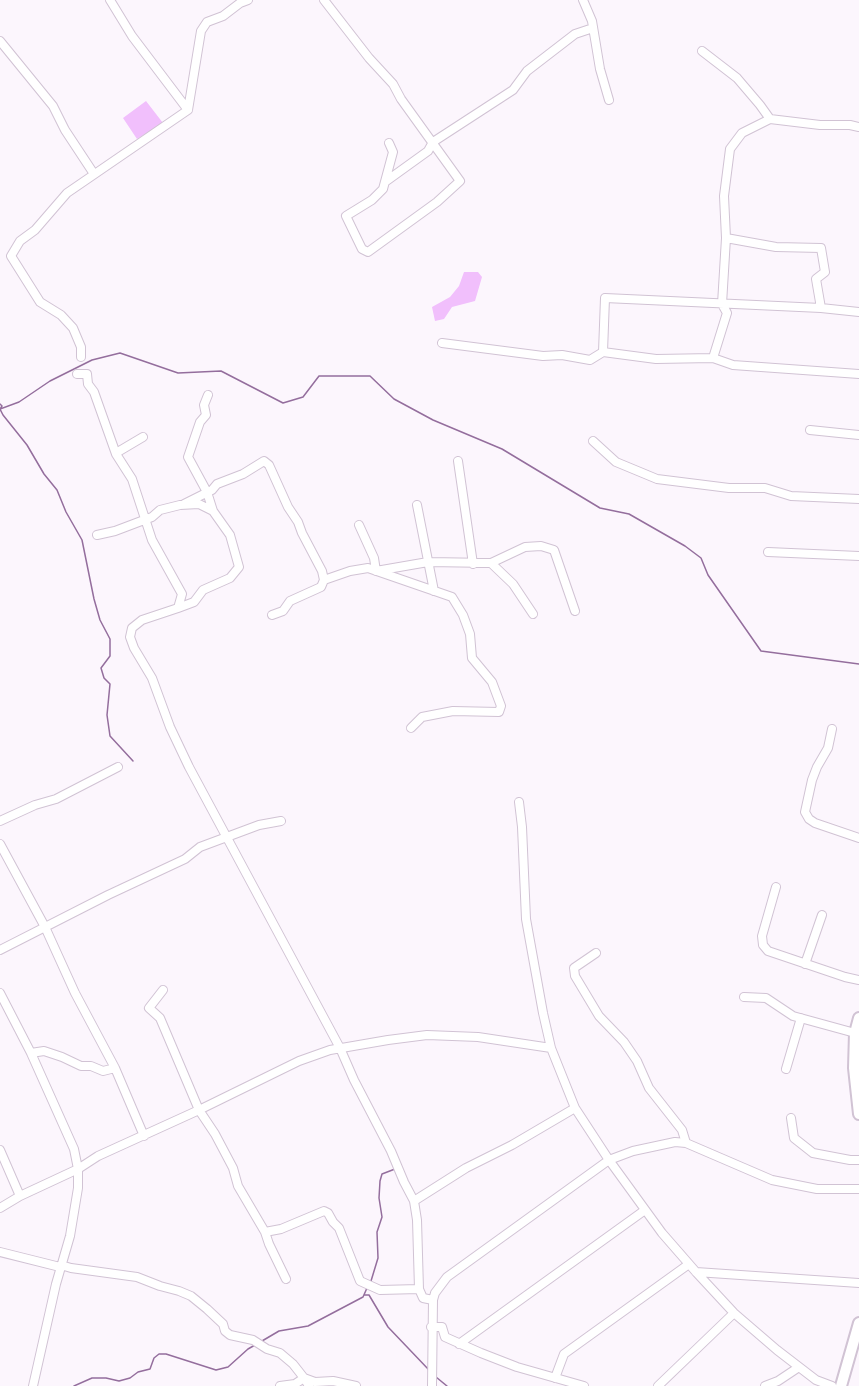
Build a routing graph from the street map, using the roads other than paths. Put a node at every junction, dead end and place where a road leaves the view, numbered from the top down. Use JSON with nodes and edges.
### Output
{"nodes":[{"id":1,"x":110,"y":0,"type":"edge"},
{"id":2,"x":324,"y":0,"type":"edge"},
{"id":3,"x":583,"y":0,"type":"edge"},
{"id":4,"x":242,"y":1,"type":"edge"},
{"id":5,"x":593,"y":28,"type":"junction"},
{"id":6,"x":0,"y":41,"type":"edge"},
{"id":7,"x":702,"y":51,"type":"dead end"},
{"id":8,"x":609,"y":100,"type":"dead end"},
{"id":9,"x":188,"y":110,"type":"junction"},
{"id":10,"x":770,"y":119,"type":"junction"},
{"id":11,"x":859,"y":127,"type":"edge"},
{"id":12,"x":434,"y":142,"type":"junction"},
{"id":13,"x":389,"y":143,"type":"dead end"},
{"id":14,"x":94,"y":174,"type":"junction"},
{"id":15,"x":385,"y":182,"type":"junction"},
{"id":16,"x":726,"y":238,"type":"junction"},
{"id":17,"x":722,"y":304,"type":"junction"},
{"id":18,"x":821,"y":308,"type":"junction"},
{"id":19,"x":859,"y":312,"type":"edge"},
{"id":20,"x":442,"y":344,"type":"dead end"},
{"id":21,"x":603,"y":352,"type":"junction"},
{"id":22,"x":81,"y":357,"type":"dead end"},
{"id":23,"x":713,"y":358,"type":"junction"},
{"id":24,"x":859,"y":374,"type":"edge"},
{"id":25,"x":77,"y":375,"type":"dead end"},
{"id":26,"x":208,"y":395,"type":"dead end"},
{"id":27,"x":810,"y":430,"type":"dead end"},
{"id":28,"x":859,"y":435,"type":"edge"},
{"id":29,"x":143,"y":437,"type":"dead end"},
{"id":30,"x":593,"y":441,"type":"dead end"},
{"id":31,"x":116,"y":453,"type":"junction"},
{"id":32,"x":458,"y":461,"type":"dead end"},
{"id":33,"x":207,"y":492,"type":"junction"},
{"id":34,"x":859,"y":499,"type":"edge"},
{"id":35,"x":180,"y":505,"type":"junction"},
{"id":36,"x":417,"y":505,"type":"dead end"},
{"id":37,"x":213,"y":511,"type":"junction"},
{"id":38,"x":145,"y":520,"type":"junction"},
{"id":39,"x":359,"y":525,"type":"dead end"},
{"id":40,"x":97,"y":535,"type":"dead end"},
{"id":41,"x":768,"y":552,"type":"dead end"},
{"id":42,"x":859,"y":556,"type":"edge"},
{"id":43,"x":428,"y":562,"type":"junction"},
{"id":44,"x":490,"y":563,"type":"junction"},
{"id":45,"x":473,"y":564,"type":"junction"},
{"id":46,"x":376,"y":570,"type":"junction"},
{"id":47,"x":324,"y":580,"type":"junction"},
{"id":48,"x":434,"y":591,"type":"junction"},
{"id":49,"x":178,"y":608,"type":"junction"},
{"id":50,"x":575,"y":611,"type":"dead end"},
{"id":51,"x":533,"y":614,"type":"dead end"},
{"id":52,"x":272,"y":615,"type":"dead end"},
{"id":53,"x":411,"y":728,"type":"dead end"},
{"id":54,"x":832,"y":729,"type":"dead end"},
{"id":55,"x":118,"y":767,"type":"dead end"},
{"id":56,"x":519,"y":802,"type":"dead end"},
{"id":57,"x":0,"y":821,"type":"edge"},
{"id":58,"x":281,"y":821,"type":"dead end"},
{"id":59,"x":225,"y":836,"type":"junction"},
{"id":60,"x":859,"y":838,"type":"edge"},
{"id":61,"x":0,"y":844,"type":"edge"},
{"id":62,"x":776,"y":887,"type":"dead end"},
{"id":63,"x":822,"y":915,"type":"dead end"},
{"id":64,"x":45,"y":927,"type":"junction"},
{"id":65,"x":0,"y":950,"type":"edge"},
{"id":66,"x":596,"y":952,"type":"dead end"},
{"id":67,"x":805,"y":964,"type":"junction"},
{"id":68,"x":859,"y":980,"type":"edge"},
{"id":69,"x":163,"y":990,"type":"dead end"},
{"id":70,"x":0,"y":993,"type":"edge"},
{"id":71,"x":744,"y":997,"type":"dead end"},
{"id":72,"x":801,"y":1018,"type":"junction"},
{"id":73,"x":859,"y":1018,"type":"edge"},
{"id":74,"x":855,"y":1033,"type":"junction"},
{"id":75,"x":340,"y":1048,"type":"junction"},
{"id":76,"x":551,"y":1048,"type":"junction"},
{"id":77,"x":31,"y":1053,"type":"junction"},
{"id":78,"x":115,"y":1068,"type":"junction"},
{"id":79,"x":786,"y":1069,"type":"dead end"},
{"id":80,"x":575,"y":1108,"type":"junction"},
{"id":81,"x":199,"y":1110,"type":"junction"},
{"id":82,"x":859,"y":1114,"type":"edge"},
{"id":83,"x":791,"y":1118,"type":"dead end"},
{"id":84,"x":144,"y":1136,"type":"junction"},
{"id":85,"x":686,"y":1143,"type":"junction"},
{"id":86,"x":0,"y":1150,"type":"edge"},
{"id":87,"x":609,"y":1160,"type":"junction"},
{"id":88,"x":859,"y":1160,"type":"edge"},
{"id":89,"x":78,"y":1169,"type":"junction"},
{"id":90,"x":859,"y":1189,"type":"edge"},
{"id":91,"x":20,"y":1196,"type":"junction"},
{"id":92,"x":414,"y":1201,"type":"junction"},
{"id":93,"x":0,"y":1208,"type":"edge"},
{"id":94,"x":645,"y":1210,"type":"junction"},
{"id":95,"x":265,"y":1232,"type":"junction"},
{"id":96,"x":0,"y":1252,"type":"edge"},
{"id":97,"x":689,"y":1264,"type":"junction"},
{"id":98,"x":60,"y":1266,"type":"junction"},
{"id":99,"x":696,"y":1272,"type":"junction"},
{"id":100,"x":286,"y":1279,"type":"dead end"},
{"id":101,"x":859,"y":1283,"type":"edge"},
{"id":102,"x":419,"y":1289,"type":"junction"},
{"id":103,"x":433,"y":1300,"type":"junction"},
{"id":104,"x":734,"y":1313,"type":"junction"},
{"id":105,"x":859,"y":1323,"type":"edge"},
{"id":106,"x":431,"y":1327,"type":"junction"},
{"id":107,"x":859,"y":1342,"type":"edge"},
{"id":108,"x":459,"y":1344,"type":"junction"},
{"id":109,"x":799,"y":1367,"type":"junction"},
{"id":110,"x":304,"y":1378,"type":"junction"},
{"id":111,"x":555,"y":1378,"type":"junction"},
{"id":112,"x":824,"y":1385,"type":"edge"},
{"id":113,"x":33,"y":1386,"type":"edge"},
{"id":114,"x":280,"y":1386,"type":"edge"},
{"id":115,"x":309,"y":1386,"type":"edge"},
{"id":116,"x":354,"y":1386,"type":"edge"},
{"id":117,"x":432,"y":1386,"type":"edge"},
{"id":118,"x":584,"y":1386,"type":"edge"},
{"id":119,"x":658,"y":1386,"type":"edge"},
{"id":120,"x":765,"y":1386,"type":"edge"},
{"id":121,"x":832,"y":1386,"type":"edge"},
{"id":122,"x":841,"y":1386,"type":"edge"},
{"id":123,"x":847,"y":1386,"type":"edge"}],
"edges":[{"from":1,"to":9,"type":"street"},
{"from":2,"to":12,"type":"street"},
{"from":3,"to":5,"type":"street"},
{"from":4,"to":9,"type":"street"},
{"from":5,"to":8,"type":"street"},
{"from":5,"to":12,"type":"street"},
{"from":6,"to":14,"type":"street"},
{"from":7,"to":10,"type":"street"},
{"from":9,"to":14,"type":"street"},
{"from":10,"to":11,"type":"street"},
{"from":10,"to":16,"type":"street"},
{"from":12,"to":15,"type":"street"},
{"from":12,"to":15,"type":"street"},
{"from":13,"to":15,"type":"street"},
{"from":14,"to":22,"type":"street"},
{"from":16,"to":17,"type":"street"},
{"from":16,"to":18,"type":"street"},
{"from":17,"to":18,"type":"street"},
{"from":17,"to":21,"type":"street"},
{"from":17,"to":23,"type":"street"},
{"from":18,"to":19,"type":"street"},
{"from":20,"to":21,"type":"street"},
{"from":21,"to":23,"type":"street"},
{"from":23,"to":24,"type":"street"},
{"from":25,"to":31,"type":"street"},
{"from":26,"to":33,"type":"street"},
{"from":27,"to":28,"type":"street"},
{"from":29,"to":31,"type":"street"},
{"from":30,"to":34,"type":"street"},
{"from":31,"to":38,"type":"street"},
{"from":32,"to":45,"type":"street"},
{"from":33,"to":35,"type":"street"},
{"from":33,"to":37,"type":"street"},
{"from":33,"to":47,"type":"street"},
{"from":35,"to":37,"type":"street"},
{"from":35,"to":38,"type":"street"},
{"from":36,"to":43,"type":"street"},
{"from":37,"to":49,"type":"street"},
{"from":38,"to":40,"type":"street"},
{"from":38,"to":49,"type":"street"},
{"from":39,"to":46,"type":"street"},
{"from":41,"to":42,"type":"street"},
{"from":43,"to":45,"type":"street"},
{"from":43,"to":46,"type":"street"},
{"from":43,"to":48,"type":"street"},
{"from":44,"to":45,"type":"street"},
{"from":44,"to":50,"type":"street"},
{"from":44,"to":51,"type":"street"},
{"from":46,"to":47,"type":"street"},
{"from":46,"to":48,"type":"street"},
{"from":47,"to":52,"type":"street"},
{"from":48,"to":53,"type":"street"},
{"from":49,"to":59,"type":"street"},
{"from":54,"to":60,"type":"street"},
{"from":55,"to":57,"type":"street"},
{"from":56,"to":76,"type":"street"},
{"from":58,"to":59,"type":"street"},
{"from":59,"to":64,"type":"street"},
{"from":59,"to":75,"type":"street"},
{"from":61,"to":64,"type":"street"},
{"from":62,"to":67,"type":"street"},
{"from":63,"to":67,"type":"street"},
{"from":64,"to":65,"type":"street"},
{"from":64,"to":78,"type":"street"},
{"from":66,"to":85,"type":"street"},
{"from":67,"to":68,"type":"street"},
{"from":69,"to":81,"type":"street"},
{"from":70,"to":77,"type":"street"},
{"from":71,"to":72,"type":"street"},
{"from":72,"to":74,"type":"street"},
{"from":72,"to":79,"type":"street"},
{"from":73,"to":74,"type":"highway"},
{"from":74,"to":82,"type":"highway"},
{"from":75,"to":76,"type":"street"},
{"from":75,"to":81,"type":"street"},
{"from":75,"to":92,"type":"street"},
{"from":76,"to":80,"type":"street"},
{"from":77,"to":78,"type":"street"},
{"from":77,"to":89,"type":"street"},
{"from":78,"to":84,"type":"street"},
{"from":80,"to":87,"type":"street"},
{"from":80,"to":92,"type":"street"},
{"from":81,"to":84,"type":"street"},
{"from":81,"to":95,"type":"street"},
{"from":83,"to":88,"type":"street"},
{"from":84,"to":89,"type":"street"},
{"from":85,"to":87,"type":"street"},
{"from":85,"to":90,"type":"street"},
{"from":86,"to":91,"type":"street"},
{"from":87,"to":94,"type":"street"},
{"from":87,"to":103,"type":"street"},
{"from":89,"to":91,"type":"street"},
{"from":89,"to":98,"type":"street"},
{"from":91,"to":93,"type":"street"},
{"from":92,"to":102,"type":"street"},
{"from":94,"to":97,"type":"street"},
{"from":94,"to":108,"type":"street"},
{"from":95,"to":100,"type":"street"},
{"from":95,"to":102,"type":"street"},
{"from":96,"to":98,"type":"street"},
{"from":97,"to":99,"type":"street"},
{"from":97,"to":111,"type":"street"},
{"from":98,"to":110,"type":"street"},
{"from":98,"to":113,"type":"street"},
{"from":99,"to":101,"type":"street"},
{"from":99,"to":104,"type":"street"},
{"from":102,"to":103,"type":"street"},
{"from":103,"to":106,"type":"street"},
{"from":104,"to":109,"type":"street"},
{"from":104,"to":119,"type":"street"},
{"from":105,"to":122,"type":"highway"},
{"from":106,"to":108,"type":"street"},
{"from":106,"to":117,"type":"street"},
{"from":107,"to":123,"type":"highway"},
{"from":108,"to":111,"type":"street"},
{"from":109,"to":112,"type":"street"},
{"from":109,"to":120,"type":"street"},
{"from":110,"to":114,"type":"street"},
{"from":110,"to":115,"type":"street"},
{"from":110,"to":116,"type":"street"},
{"from":111,"to":118,"type":"street"},
{"from":112,"to":121,"type":"street"}]}
